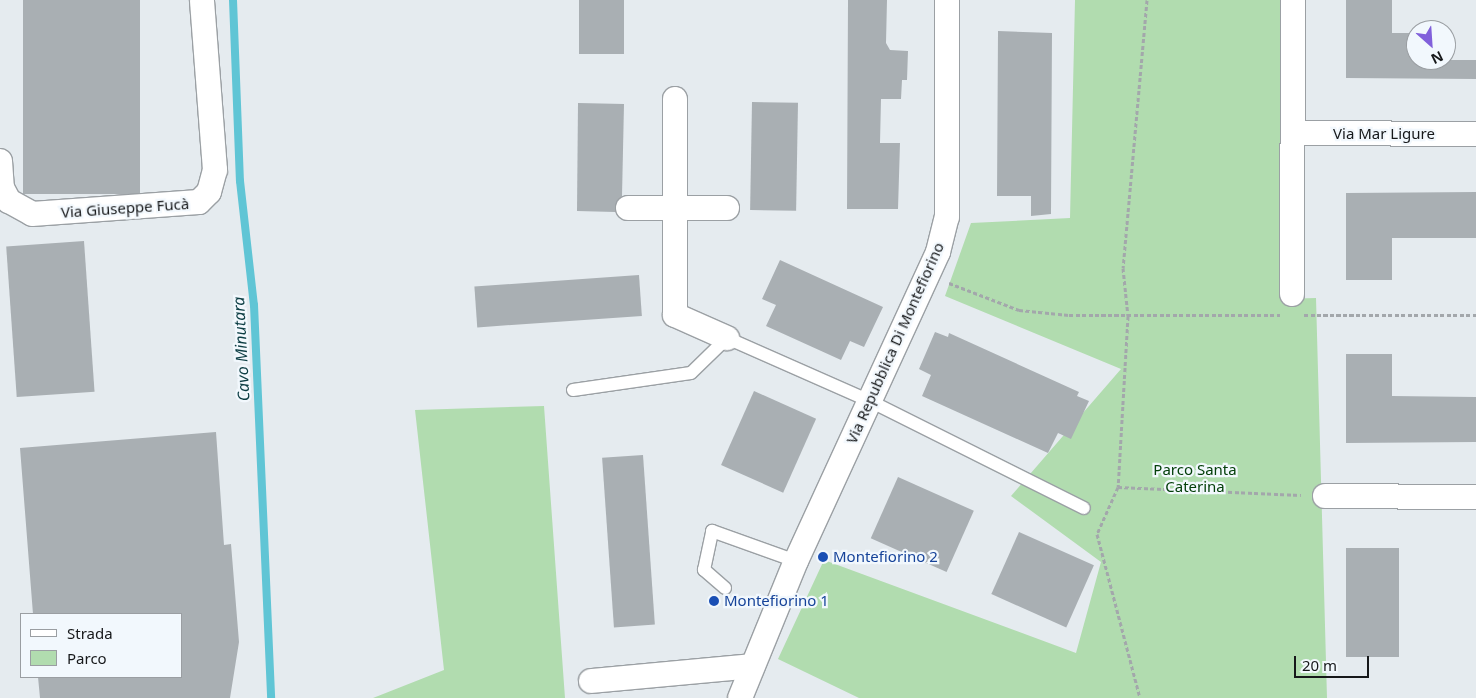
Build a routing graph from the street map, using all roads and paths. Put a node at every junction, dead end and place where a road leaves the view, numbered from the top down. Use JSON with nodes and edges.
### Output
{"nodes":[{"id":1,"x":202,"y":0,"type":"edge"},
{"id":2,"x":947,"y":0,"type":"edge"},
{"id":3,"x":1147,"y":0,"type":"edge"},
{"id":4,"x":1293,"y":0,"type":"edge"},
{"id":5,"x":675,"y":98,"type":"dead end"},
{"id":6,"x":1293,"y":134,"type":"junction"},
{"id":7,"x":1476,"y":134,"type":"edge"},
{"id":8,"x":0,"y":161,"type":"edge"},
{"id":9,"x":628,"y":208,"type":"dead end"},
{"id":10,"x":675,"y":208,"type":"junction"},
{"id":11,"x":727,"y":208,"type":"dead end"},
{"id":12,"x":928,"y":275,"type":"junction"},
{"id":13,"x":1292,"y":308,"type":"junction"},
{"id":14,"x":1476,"y":315,"type":"edge"},
{"id":15,"x":1128,"y":316,"type":"junction"},
{"id":16,"x":727,"y":338,"type":"junction"},
{"id":17,"x":573,"y":390,"type":"dead end"},
{"id":18,"x":870,"y":401,"type":"junction"},
{"id":19,"x":1118,"y":487,"type":"junction"},
{"id":20,"x":1325,"y":496,"type":"joint"},
{"id":21,"x":1476,"y":497,"type":"edge"},
{"id":22,"x":1084,"y":508,"type":"dead end"},
{"id":23,"x":796,"y":561,"type":"junction"},
{"id":24,"x":726,"y":588,"type":"dead end"},
{"id":25,"x":752,"y":666,"type":"junction"},
{"id":26,"x":591,"y":681,"type":"dead end"},
{"id":27,"x":740,"y":698,"type":"edge"},
{"id":28,"x":1140,"y":698,"type":"edge"}],
"edges":[{"from":1,"to":8,"type":"street","name":"Via Giuseppe Fucà"},
{"from":2,"to":12,"type":"street","name":"Via Repubblica Di Montefiorino"},
{"from":3,"to":15,"type":"path"},
{"from":4,"to":6,"type":"street"},
{"from":5,"to":10,"type":"street"},
{"from":6,"to":7,"type":"street","name":"Via Mar Ligure"},
{"from":6,"to":13,"type":"street"},
{"from":9,"to":10,"type":"street"},
{"from":10,"to":11,"type":"street"},
{"from":10,"to":16,"type":"street"},
{"from":12,"to":15,"type":"path"},
{"from":12,"to":18,"type":"street","name":"Via Repubblica Di Montefiorino"},
{"from":13,"to":14,"type":"path"},
{"from":13,"to":15,"type":"path"},
{"from":15,"to":19,"type":"path"},
{"from":16,"to":17,"type":"lane"},
{"from":16,"to":18,"type":"lane"},
{"from":18,"to":22,"type":"lane"},
{"from":18,"to":23,"type":"street","name":"Via Repubblica Di Montefiorino"},
{"from":19,"to":20,"type":"path"},
{"from":19,"to":28,"type":"path"},
{"from":20,"to":21,"type":"street"},
{"from":23,"to":24,"type":"lane"},
{"from":23,"to":25,"type":"street","name":"Via Repubblica Di Montefiorino"},
{"from":25,"to":26,"type":"street"},
{"from":25,"to":27,"type":"street","name":"Via Repubblica Di Montefiorino"}]}
